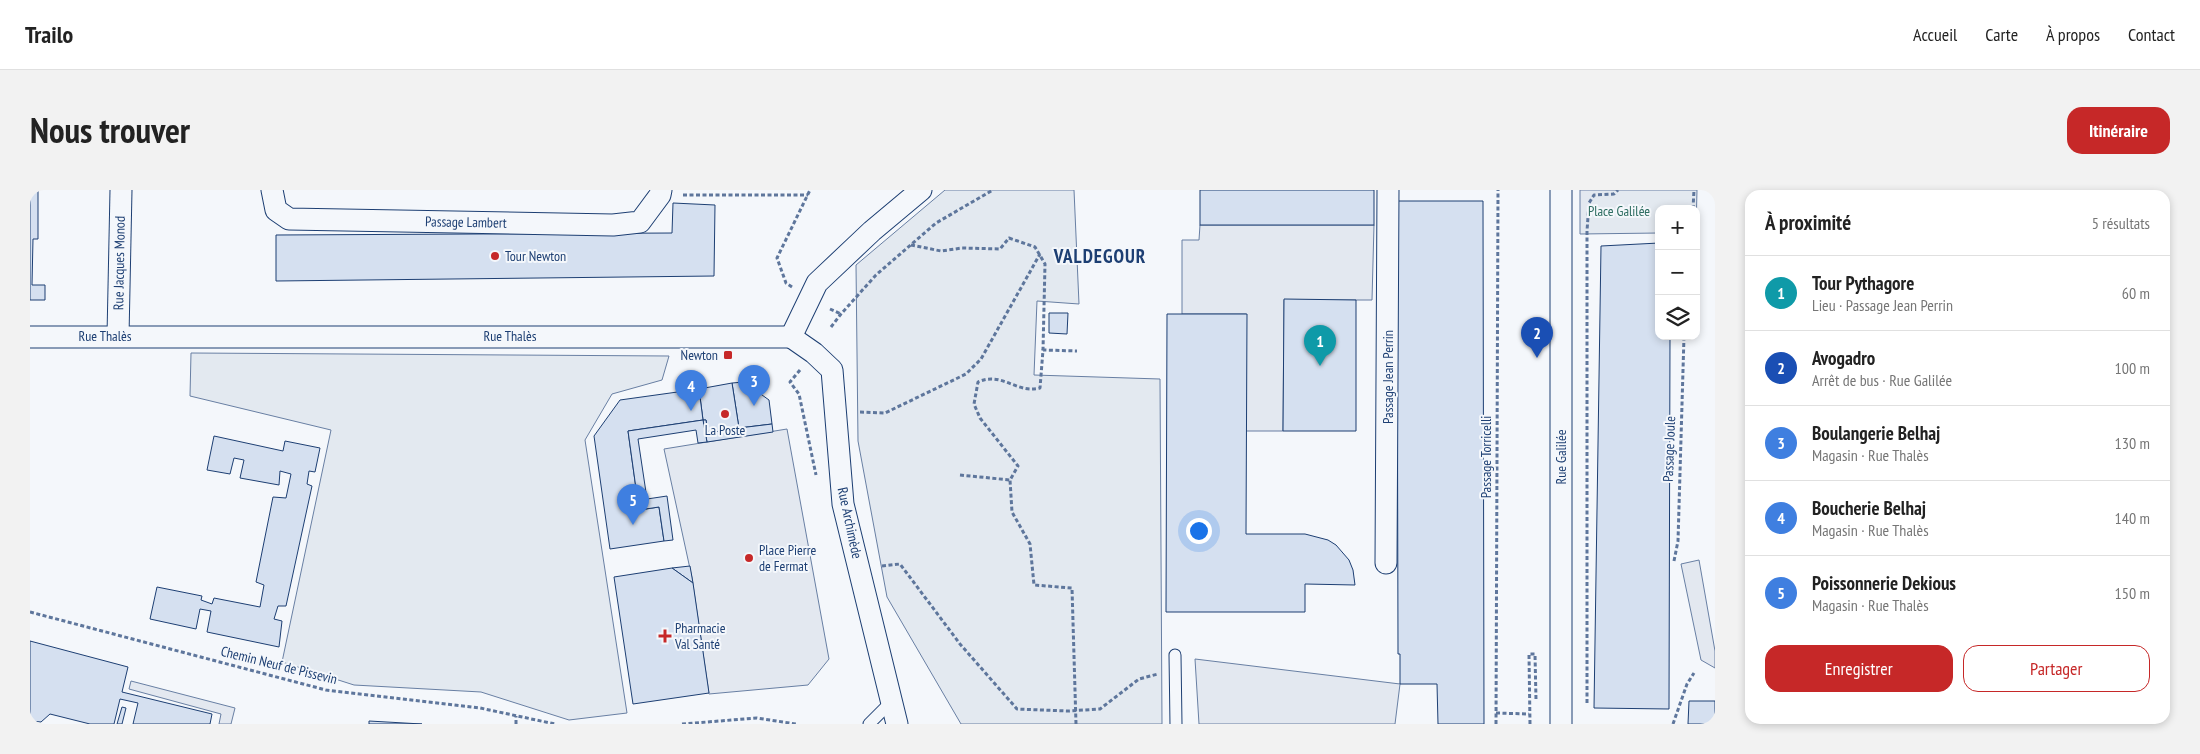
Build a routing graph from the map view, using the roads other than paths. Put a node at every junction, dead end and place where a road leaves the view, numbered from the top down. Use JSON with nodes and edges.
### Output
{"nodes":[{"id":1,"x":121,"y":190,"type":"edge"},
{"id":2,"x":272,"y":190,"type":"edge"},
{"id":3,"x":921,"y":190,"type":"edge"},
{"id":4,"x":1388,"y":190,"type":"edge"},
{"id":5,"x":1561,"y":190,"type":"edge"},
{"id":6,"x":668,"y":192,"type":"edge"},
{"id":7,"x":118,"y":336,"type":"junction"},
{"id":8,"x":791,"y":336,"type":"junction"},
{"id":9,"x":30,"y":337,"type":"edge"},
{"id":10,"x":1386,"y":563,"type":"dead end"},
{"id":11,"x":1175,"y":655,"type":"dead end"},
{"id":12,"x":892,"y":700,"type":"junction"},
{"id":13,"x":869,"y":724,"type":"edge"},
{"id":14,"x":897,"y":724,"type":"edge"},
{"id":15,"x":1176,"y":724,"type":"edge"},
{"id":16,"x":1561,"y":724,"type":"edge"}],
"edges":[{"from":1,"to":7,"type":"street","name":"Rue Jacques Monod"},
{"from":2,"to":6,"type":"street","name":"Passage Lambert"},
{"from":3,"to":8,"type":"street"},
{"from":4,"to":10,"type":"street","name":"Passage Jean Perrin"},
{"from":5,"to":16,"type":"street","name":"Rue Galilée"},
{"from":7,"to":8,"type":"street","name":"Rue Thalès"},
{"from":7,"to":9,"type":"street","name":"Rue Thalès"},
{"from":8,"to":12,"type":"street","name":"Rue Archimède"},
{"from":11,"to":15,"type":"lane"},
{"from":12,"to":13,"type":"lane"},
{"from":12,"to":14,"type":"street","name":"Rue Archimède"}]}
